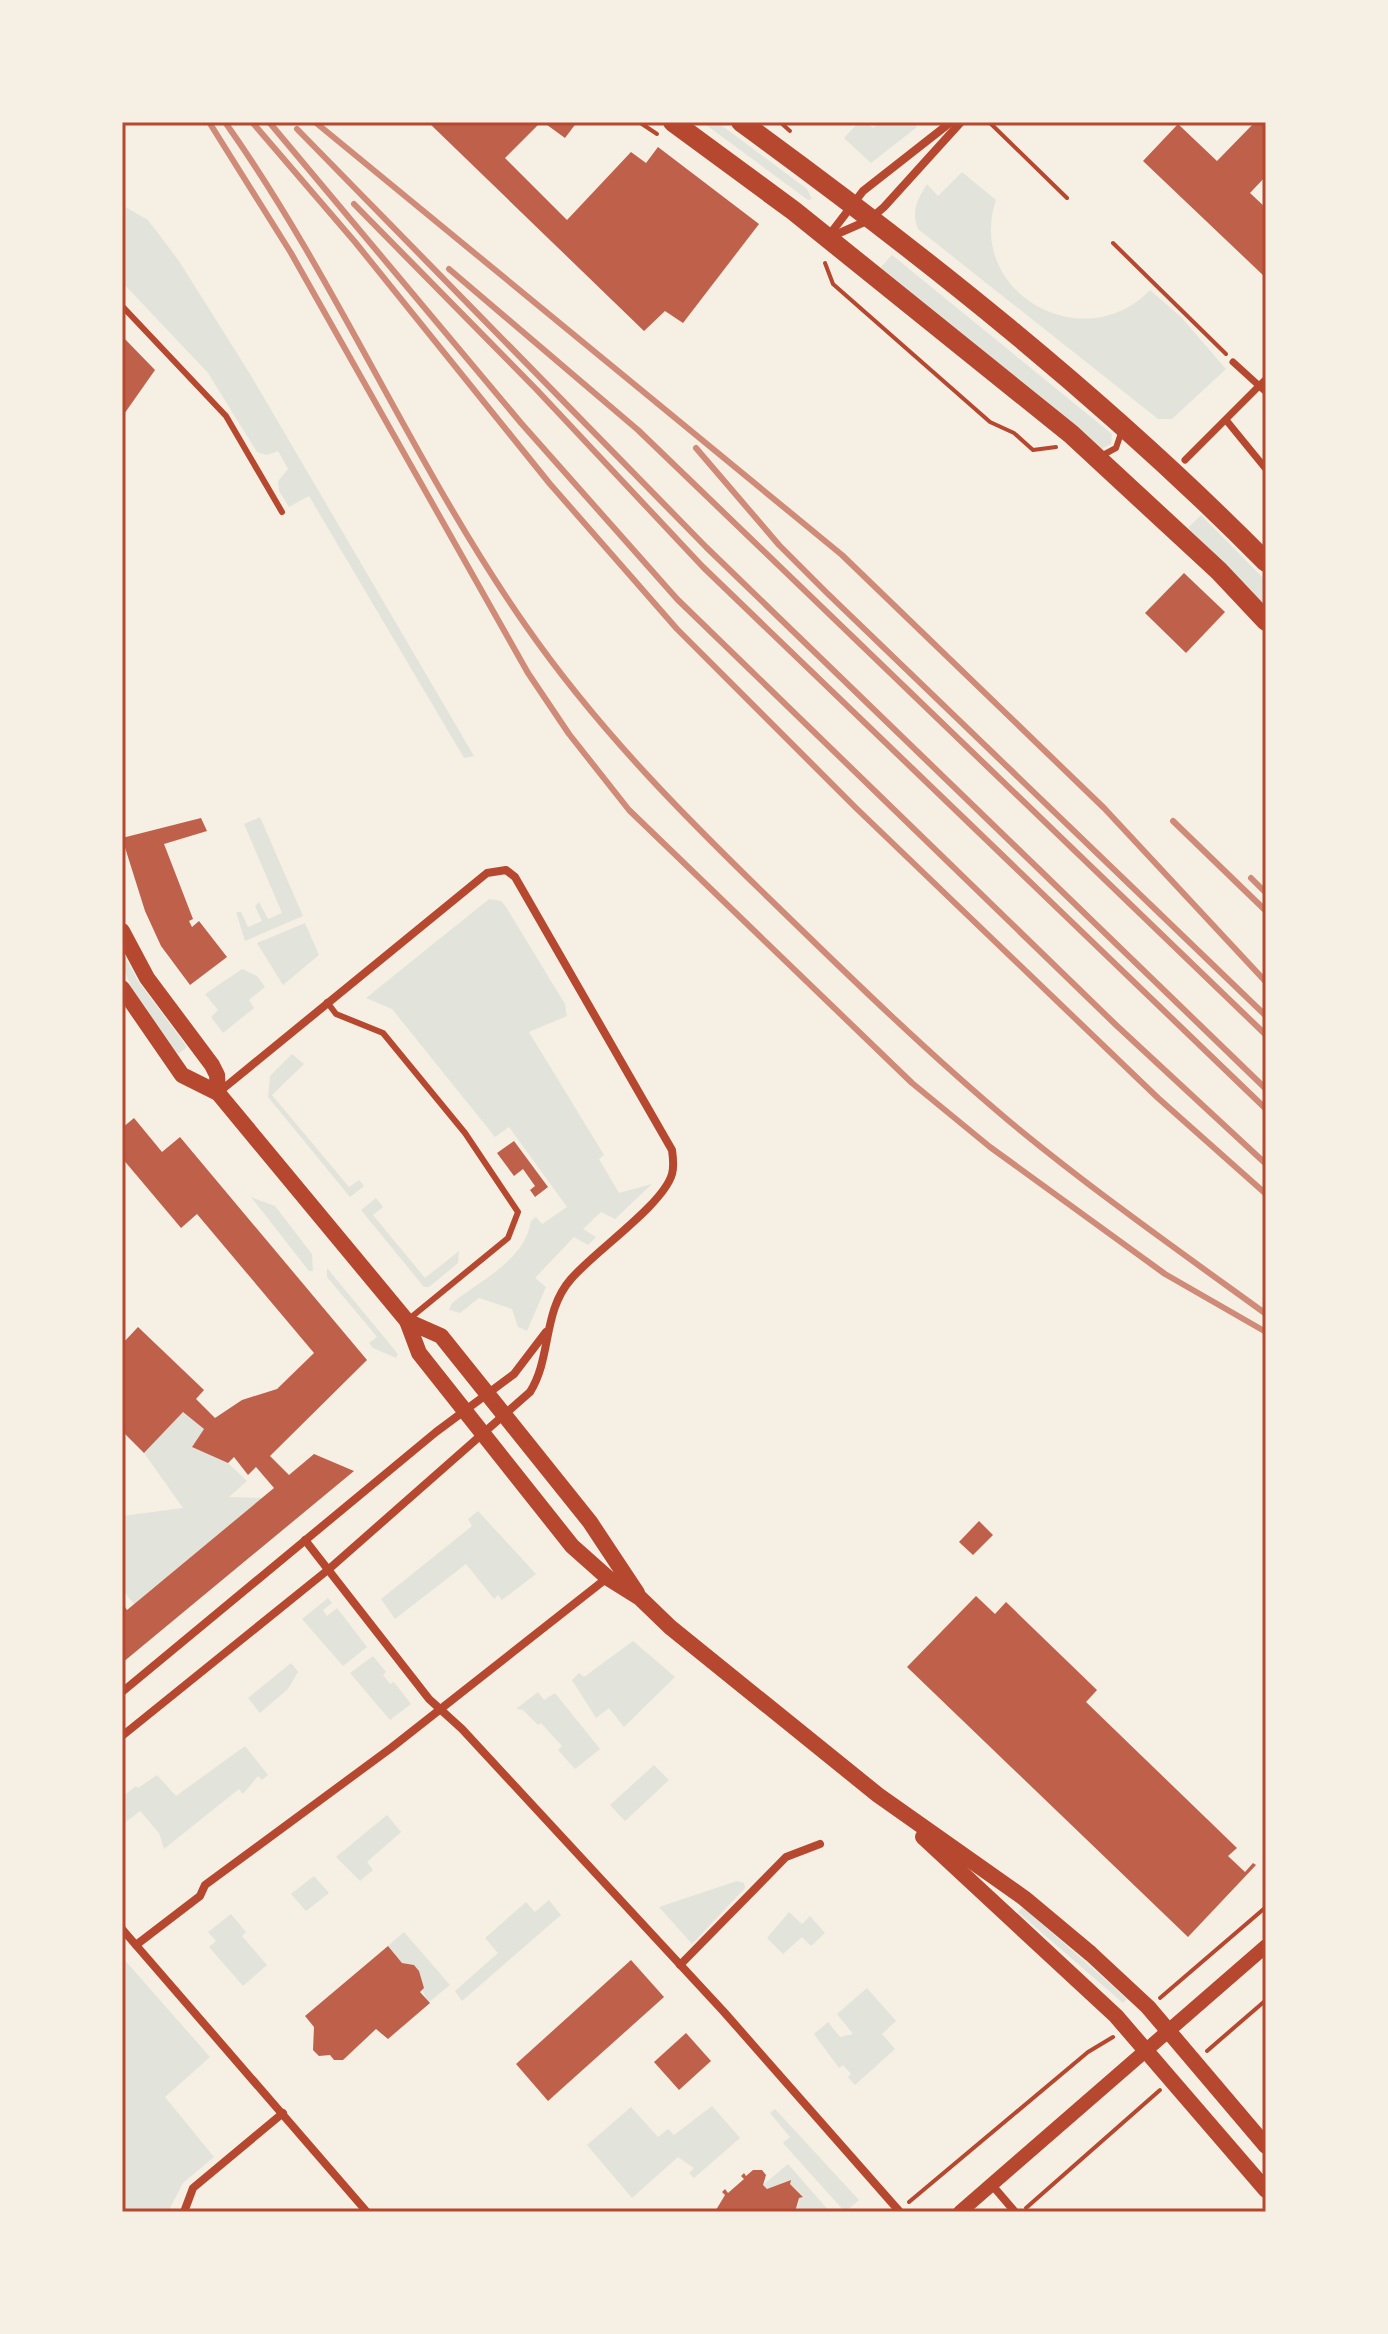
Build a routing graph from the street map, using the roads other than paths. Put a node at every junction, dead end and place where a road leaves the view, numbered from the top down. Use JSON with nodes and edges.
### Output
{"nodes":[{"id":1,"x":673,"y":122,"type":"edge"},
{"id":2,"x":741,"y":122,"type":"edge"},
{"id":3,"x":951,"y":122,"type":"edge"},
{"id":4,"x":961,"y":122,"type":"edge"},
{"id":5,"x":850,"y":205,"type":"junction"},
{"id":6,"x":869,"y":220,"type":"junction"},
{"id":7,"x":827,"y":238,"type":"junction"},
{"id":8,"x":122,"y":306,"type":"edge"},
{"id":9,"x":1233,"y":362,"type":"road end"},
{"id":10,"x":1266,"y":379,"type":"edge"},
{"id":11,"x":1263,"y":389,"type":"edge"},
{"id":12,"x":1226,"y":420,"type":"junction"},
{"id":13,"x":1121,"y":423,"type":"junction"},
{"id":14,"x":1097,"y":456,"type":"junction"},
{"id":15,"x":1185,"y":460,"type":"dead end"},
{"id":16,"x":1266,"y":469,"type":"edge"},
{"id":17,"x":282,"y":512,"type":"dead end"},
{"id":18,"x":1266,"y":562,"type":"edge"},
{"id":19,"x":1266,"y":621,"type":"edge"},
{"id":20,"x":122,"y":931,"type":"edge"},
{"id":21,"x":122,"y":988,"type":"edge"},
{"id":22,"x":327,"y":1002,"type":"junction"},
{"id":23,"x":218,"y":1093,"type":"junction"},
{"id":24,"x":407,"y":1321,"type":"junction"},
{"id":25,"x":546,"y":1331,"type":"junction"},
{"id":26,"x":488,"y":1394,"type":"junction"},
{"id":27,"x":463,"y":1412,"type":"junction"},
{"id":28,"x":504,"y":1417,"type":"junction"},
{"id":29,"x":482,"y":1436,"type":"junction"},
{"id":30,"x":305,"y":1540,"type":"junction"},
{"id":31,"x":329,"y":1569,"type":"junction"},
{"id":32,"x":608,"y":1578,"type":"junction"},
{"id":33,"x":640,"y":1598,"type":"junction"},
{"id":34,"x":122,"y":1692,"type":"edge"},
{"id":35,"x":439,"y":1708,"type":"junction"},
{"id":36,"x":122,"y":1736,"type":"edge"},
{"id":37,"x":878,"y":1795,"type":"junction"},
{"id":38,"x":820,"y":1844,"type":"dead end"},
{"id":39,"x":122,"y":1929,"type":"edge"},
{"id":40,"x":136,"y":1945,"type":"junction"},
{"id":41,"x":1266,"y":1946,"type":"edge"},
{"id":42,"x":680,"y":1965,"type":"junction"},
{"id":43,"x":1168,"y":2031,"type":"junction"},
{"id":44,"x":1146,"y":2050,"type":"junction"},
{"id":45,"x":283,"y":2113,"type":"junction"},
{"id":46,"x":1266,"y":2146,"type":"edge"},
{"id":47,"x":992,"y":2185,"type":"junction"},
{"id":48,"x":1266,"y":2190,"type":"edge"},
{"id":49,"x":184,"y":2212,"type":"edge"},
{"id":50,"x":367,"y":2212,"type":"edge"},
{"id":51,"x":900,"y":2212,"type":"edge"},
{"id":52,"x":960,"y":2212,"type":"edge"},
{"id":53,"x":1015,"y":2212,"type":"edge"}],
"edges":[{"from":1,"to":7,"type":"main road"},
{"from":2,"to":5,"type":"main road"},
{"from":3,"to":5,"type":"street"},
{"from":4,"to":6,"type":"street"},
{"from":5,"to":6,"type":"main road"},
{"from":5,"to":7,"type":"street"},
{"from":6,"to":7,"type":"street"},
{"from":6,"to":13,"type":"main road"},
{"from":7,"to":14,"type":"main road"},
{"from":8,"to":17,"type":"lane"},
{"from":9,"to":11,"type":"street"},
{"from":10,"to":11,"type":"street"},
{"from":11,"to":12,"type":"street"},
{"from":12,"to":15,"type":"street"},
{"from":12,"to":16,"type":"street"},
{"from":13,"to":14,"type":"lane"},
{"from":13,"to":18,"type":"main road"},
{"from":14,"to":19,"type":"main road"},
{"from":20,"to":23,"type":"main road"},
{"from":21,"to":23,"type":"main road"},
{"from":22,"to":23,"type":"street"},
{"from":22,"to":24,"type":"lane"},
{"from":22,"to":25,"type":"street"},
{"from":23,"to":24,"type":"main road"},
{"from":24,"to":26,"type":"main road"},
{"from":24,"to":27,"type":"main road"},
{"from":25,"to":26,"type":"street"},
{"from":25,"to":28,"type":"street"},
{"from":26,"to":27,"type":"street"},
{"from":26,"to":28,"type":"main road"},
{"from":27,"to":29,"type":"main road"},
{"from":27,"to":30,"type":"street"},
{"from":28,"to":29,"type":"street"},
{"from":28,"to":33,"type":"main road"},
{"from":29,"to":31,"type":"street"},
{"from":29,"to":32,"type":"main road"},
{"from":30,"to":31,"type":"street"},
{"from":30,"to":34,"type":"street"},
{"from":31,"to":35,"type":"street"},
{"from":31,"to":36,"type":"street"},
{"from":32,"to":33,"type":"main road"},
{"from":32,"to":35,"type":"street"},
{"from":33,"to":37,"type":"main road"},
{"from":35,"to":40,"type":"street"},
{"from":35,"to":42,"type":"street"},
{"from":37,"to":43,"type":"main road"},
{"from":37,"to":44,"type":"main road"},
{"from":38,"to":42,"type":"street"},
{"from":39,"to":40,"type":"street"},
{"from":40,"to":45,"type":"street"},
{"from":41,"to":43,"type":"street"},
{"from":42,"to":51,"type":"street"},
{"from":43,"to":44,"type":"street"},
{"from":43,"to":46,"type":"main road"},
{"from":44,"to":47,"type":"street"},
{"from":44,"to":48,"type":"main road"},
{"from":45,"to":49,"type":"street"},
{"from":45,"to":50,"type":"street"},
{"from":47,"to":52,"type":"street"},
{"from":47,"to":53,"type":"street"}]}
